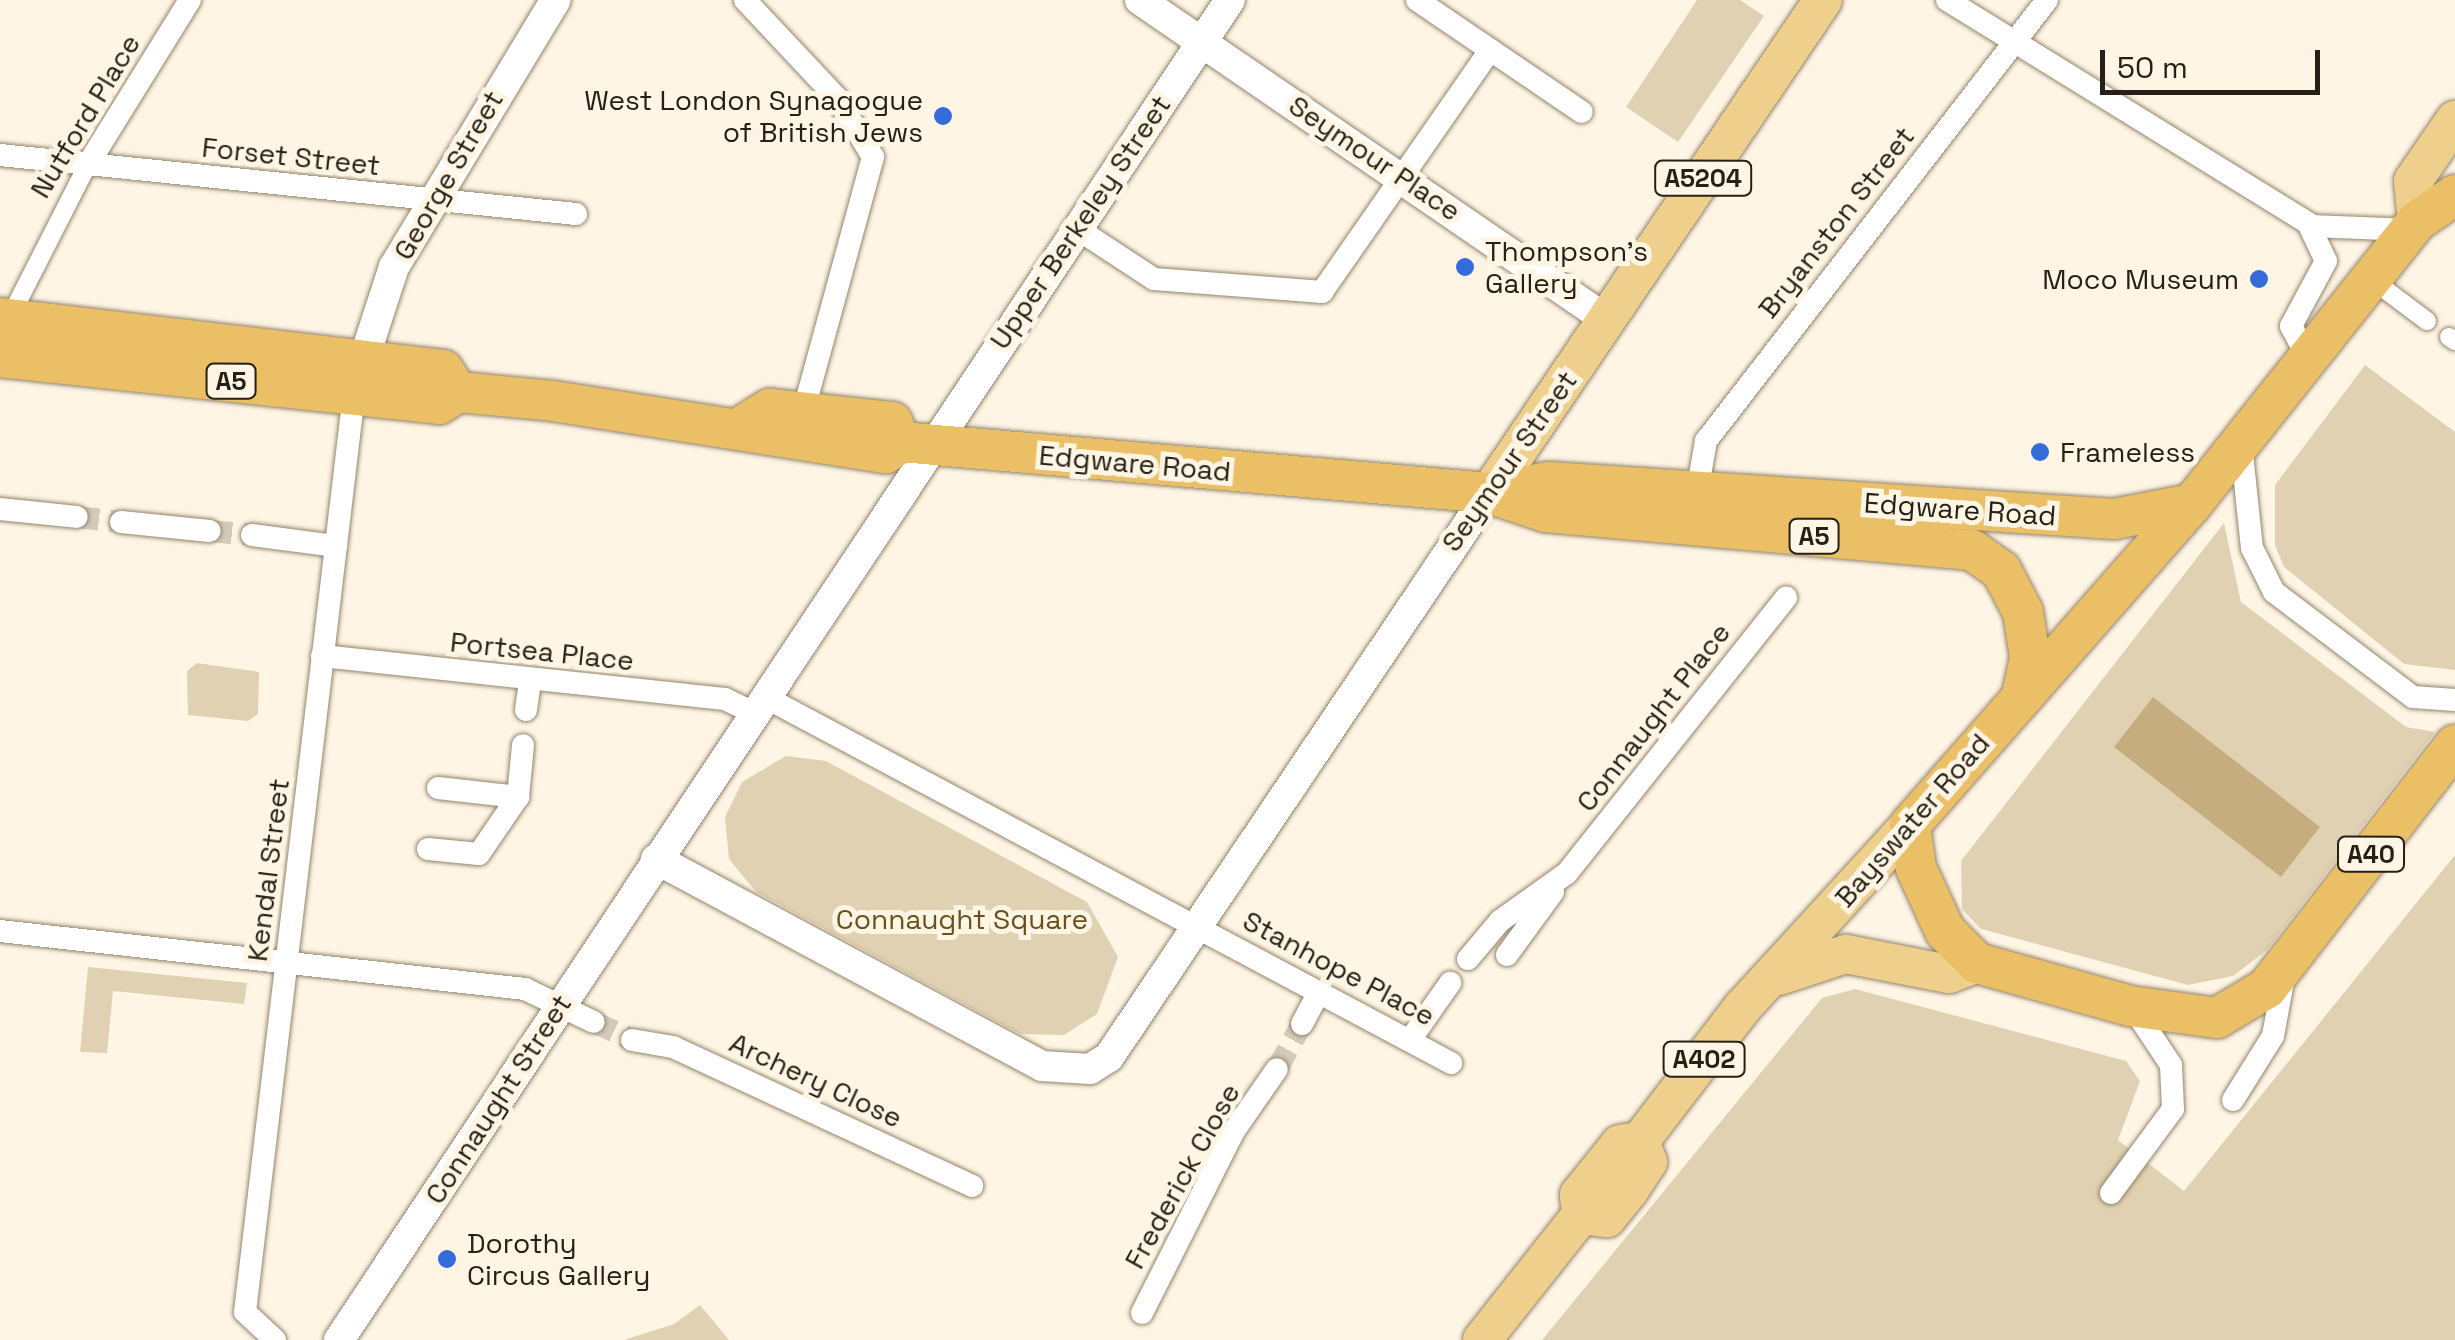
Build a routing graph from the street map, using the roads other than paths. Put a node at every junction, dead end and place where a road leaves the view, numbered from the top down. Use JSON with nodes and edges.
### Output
{"nodes":[{"id":1,"x":190,"y":0,"type":"edge"},
{"id":2,"x":556,"y":0,"type":"edge"},
{"id":3,"x":744,"y":0,"type":"edge"},
{"id":4,"x":1140,"y":0,"type":"edge"},
{"id":5,"x":1230,"y":0,"type":"edge"},
{"id":6,"x":1418,"y":0,"type":"edge"},
{"id":7,"x":1824,"y":0,"type":"edge"},
{"id":8,"x":1948,"y":0,"type":"edge"},
{"id":9,"x":2047,"y":0,"type":"edge"},
{"id":10,"x":2013,"y":41,"type":"junction"},
{"id":11,"x":1201,"y":42,"type":"junction"},
{"id":12,"x":1490,"y":50,"type":"junction"},
{"id":13,"x":1582,"y":112,"type":"dead end"},
{"id":14,"x":2455,"y":120,"type":"edge"},
{"id":15,"x":0,"y":155,"type":"edge"},
{"id":16,"x":87,"y":166,"type":"junction"},
{"id":17,"x":1405,"y":177,"type":"junction"},
{"id":18,"x":2455,"y":195,"type":"edge"},
{"id":19,"x":429,"y":200,"type":"junction"},
{"id":20,"x":576,"y":214,"type":"dead end"},
{"id":21,"x":2414,"y":225,"type":"junction"},
{"id":22,"x":2311,"y":226,"type":"junction"},
{"id":23,"x":1076,"y":228,"type":"junction"},
{"id":24,"x":2371,"y":279,"type":"junction"},
{"id":25,"x":1607,"y":320,"type":"junction"},
{"id":26,"x":2427,"y":321,"type":"dead end"},
{"id":27,"x":3,"y":331,"type":"edge"},
{"id":28,"x":2308,"y":358,"type":"junction"},
{"id":29,"x":358,"y":377,"type":"junction"},
{"id":30,"x":803,"y":413,"type":"junction"},
{"id":31,"x":744,"y":424,"type":"junction"},
{"id":32,"x":916,"y":443,"type":"junction"},
{"id":33,"x":2241,"y":443,"type":"junction"},
{"id":34,"x":1698,"y":492,"type":"junction"},
{"id":35,"x":1489,"y":493,"type":"junction"},
{"id":36,"x":2192,"y":504,"type":"junction"},
{"id":37,"x":0,"y":509,"type":"edge"},
{"id":38,"x":78,"y":517,"type":"tunnel mouth"},
{"id":39,"x":121,"y":522,"type":"tunnel mouth"},
{"id":40,"x":210,"y":530,"type":"tunnel mouth"},
{"id":41,"x":252,"y":536,"type":"tunnel mouth"},
{"id":42,"x":336,"y":546,"type":"junction"},
{"id":43,"x":1786,"y":598,"type":"dead end"},
{"id":44,"x":322,"y":656,"type":"junction"},
{"id":45,"x":530,"y":680,"type":"junction"},
{"id":46,"x":2022,"y":697,"type":"junction"},
{"id":47,"x":2455,"y":700,"type":"edge"},
{"id":48,"x":758,"y":704,"type":"junction"},
{"id":49,"x":526,"y":710,"type":"dead end"},
{"id":50,"x":2455,"y":744,"type":"edge"},
{"id":51,"x":523,"y":745,"type":"dead end"},
{"id":52,"x":438,"y":788,"type":"dead end"},
{"id":53,"x":518,"y":798,"type":"junction"},
{"id":54,"x":1910,"y":825,"type":"junction"},
{"id":55,"x":428,"y":849,"type":"dead end"},
{"id":56,"x":656,"y":859,"type":"junction"},
{"id":57,"x":1567,"y":873,"type":"junction"},
{"id":58,"x":1198,"y":925,"type":"junction"},
{"id":59,"x":0,"y":931,"type":"edge"},
{"id":60,"x":1507,"y":955,"type":"dead end"},
{"id":61,"x":288,"y":960,"type":"junction"},
{"id":62,"x":1468,"y":960,"type":"dead end"},
{"id":63,"x":1978,"y":963,"type":"junction"},
{"id":64,"x":2288,"y":963,"type":"junction"},
{"id":65,"x":1771,"y":980,"type":"junction"},
{"id":66,"x":1450,"y":982,"type":"dead end"},
{"id":67,"x":1319,"y":992,"type":"junction"},
{"id":68,"x":560,"y":1005,"type":"junction"},
{"id":69,"x":2130,"y":1006,"type":"junction"},
{"id":70,"x":594,"y":1022,"type":"tunnel mouth"},
{"id":71,"x":1302,"y":1024,"type":"tunnel mouth"},
{"id":72,"x":632,"y":1040,"type":"tunnel mouth"},
{"id":73,"x":1410,"y":1040,"type":"junction"},
{"id":74,"x":1451,"y":1063,"type":"dead end"},
{"id":75,"x":1277,"y":1068,"type":"tunnel mouth"},
{"id":76,"x":2233,"y":1100,"type":"dead end"},
{"id":77,"x":972,"y":1186,"type":"dead end"},
{"id":78,"x":2112,"y":1193,"type":"dead end"},
{"id":79,"x":1142,"y":1313,"type":"dead end"},
{"id":80,"x":274,"y":1340,"type":"edge"},
{"id":81,"x":339,"y":1340,"type":"edge"},
{"id":82,"x":1482,"y":1340,"type":"edge"}],
"edges":[{"from":1,"to":16,"type":"street","name":"Nutford Place"},
{"from":2,"to":19,"type":"street","name":"George Street"},
{"from":3,"to":30,"type":"street"},
{"from":4,"to":11,"type":"street","name":"Seymour Place"},
{"from":5,"to":11,"type":"street","name":"Upper Berkeley Street"},
{"from":6,"to":12,"type":"street"},
{"from":7,"to":25,"type":"main road","name":"Seymour Street","number":"A5204"},
{"from":8,"to":10,"type":"street"},
{"from":9,"to":10,"type":"street","name":"Bryanston Street"},
{"from":10,"to":22,"type":"street"},
{"from":10,"to":34,"type":"street","name":"Bryanston Street"},
{"from":11,"to":17,"type":"street","name":"Seymour Place"},
{"from":11,"to":23,"type":"street","name":"Upper Berkeley Street"},
{"from":12,"to":13,"type":"street"},
{"from":12,"to":17,"type":"street"},
{"from":14,"to":21,"type":"main road"},
{"from":15,"to":16,"type":"street","name":"Forset Street"},
{"from":16,"to":19,"type":"street","name":"Forset Street"},
{"from":16,"to":27,"type":"street","name":"Nutford Place"},
{"from":17,"to":23,"type":"street"},
{"from":17,"to":25,"type":"street","name":"Seymour Place"},
{"from":18,"to":21,"type":"highway","name":"Bayswater Road"},
{"from":19,"to":20,"type":"street","name":"Forset Street"},
{"from":19,"to":29,"type":"street","name":"George Street"},
{"from":21,"to":22,"type":"street"},
{"from":21,"to":24,"type":"highway","name":"Bayswater Road"},
{"from":22,"to":28,"type":"street"},
{"from":23,"to":32,"type":"street","name":"Upper Berkeley Street"},
{"from":24,"to":26,"type":"street"},
{"from":24,"to":28,"type":"highway","name":"Bayswater Road"},
{"from":25,"to":35,"type":"main road","name":"Seymour Street","number":"A5204"},
{"from":27,"to":29,"type":"highway","name":"Edgware Road","number":"A5"},
{"from":28,"to":33,"type":"highway","name":"Bayswater Road"},
{"from":29,"to":31,"type":"highway","name":"Edgware Road","number":"A5"},
{"from":29,"to":42,"type":"street","name":"Kendal Street"},
{"from":30,"to":31,"type":"highway","name":"Edgware Road","number":"A5"},
{"from":30,"to":32,"type":"highway","name":"Edgware Road","number":"A5"},
{"from":31,"to":32,"type":"highway","name":"Edgware Road","number":"A5"},
{"from":32,"to":35,"type":"highway","name":"Edgware Road","number":"A5"},
{"from":32,"to":48,"type":"street"},
{"from":33,"to":36,"type":"highway","name":"Bayswater Road"},
{"from":33,"to":47,"type":"street"},
{"from":34,"to":35,"type":"highway","name":"Edgware Road","number":"A5"},
{"from":34,"to":36,"type":"highway","name":"Edgware Road","number":"A5"},
{"from":35,"to":46,"type":"highway","name":"Edgware Road","number":"A5"},
{"from":35,"to":58,"type":"street","name":"Seymour Street"},
{"from":36,"to":46,"type":"highway","name":"Bayswater Road"},
{"from":37,"to":38,"type":"street"},
{"from":39,"to":40,"type":"street"},
{"from":41,"to":42,"type":"street"},
{"from":42,"to":44,"type":"street","name":"Kendal Street"},
{"from":43,"to":57,"type":"street","name":"Connaught Place"},
{"from":44,"to":45,"type":"street","name":"Portsea Place"},
{"from":44,"to":61,"type":"street","name":"Kendal Street"},
{"from":45,"to":48,"type":"street","name":"Portsea Place"},
{"from":45,"to":49,"type":"street"},
{"from":46,"to":54,"type":"highway","name":"Bayswater Road"},
{"from":48,"to":56,"type":"street"},
{"from":48,"to":58,"type":"street"},
{"from":50,"to":64,"type":"highway","number":"A40"},
{"from":51,"to":53,"type":"street"},
{"from":52,"to":53,"type":"street"},
{"from":53,"to":55,"type":"street"},
{"from":54,"to":63,"type":"highway"},
{"from":54,"to":65,"type":"main road","name":"Bayswater Road","number":"A402"},
{"from":56,"to":58,"type":"street"},
{"from":56,"to":68,"type":"street","name":"Connaught Street"},
{"from":57,"to":60,"type":"street","name":"Connaught Place"},
{"from":57,"to":62,"type":"street","name":"Connaught Place"},
{"from":58,"to":67,"type":"street","name":"Stanhope Place"},
{"from":59,"to":61,"type":"street"},
{"from":61,"to":68,"type":"street"},
{"from":61,"to":80,"type":"street","name":"Kendal Street"},
{"from":63,"to":65,"type":"main road"},
{"from":63,"to":69,"type":"highway","number":"A40"},
{"from":64,"to":69,"type":"highway","number":"A40"},
{"from":64,"to":76,"type":"street"},
{"from":65,"to":82,"type":"main road","name":"Bayswater Road","number":"A402"},
{"from":66,"to":73,"type":"street"},
{"from":67,"to":71,"type":"street"},
{"from":67,"to":73,"type":"street","name":"Stanhope Place"},
{"from":68,"to":70,"type":"street"},
{"from":68,"to":81,"type":"street","name":"Connaught Street"},
{"from":69,"to":78,"type":"street"},
{"from":72,"to":77,"type":"street","name":"Archery Close"},
{"from":73,"to":74,"type":"street","name":"Stanhope Place"},
{"from":75,"to":79,"type":"street","name":"Frederick Close"}]}
